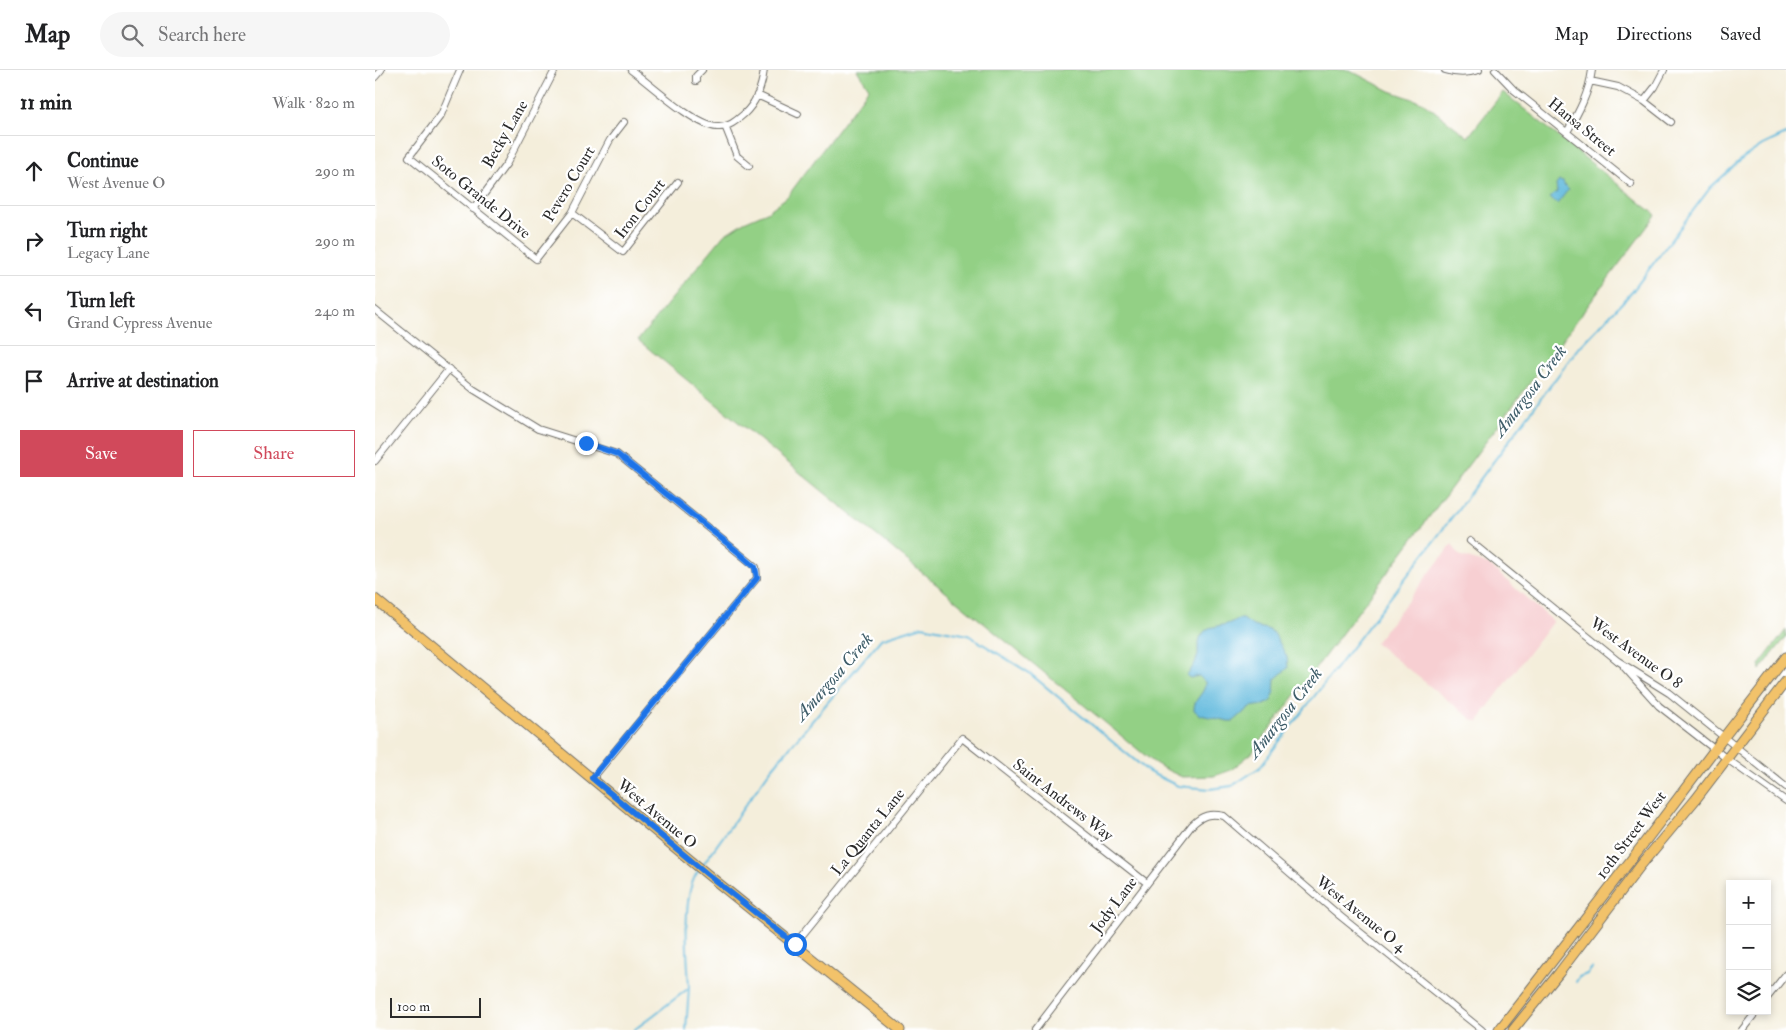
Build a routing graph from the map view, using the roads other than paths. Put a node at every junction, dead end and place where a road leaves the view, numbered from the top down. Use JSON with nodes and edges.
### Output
{"nodes":[{"id":1,"x":381,"y":70,"type":"edge"},
{"id":2,"x":460,"y":70,"type":"edge"},
{"id":3,"x":555,"y":70,"type":"edge"},
{"id":4,"x":631,"y":70,"type":"edge"},
{"id":5,"x":701,"y":70,"type":"edge"},
{"id":6,"x":764,"y":70,"type":"edge"},
{"id":7,"x":1445,"y":70,"type":"edge"},
{"id":8,"x":1479,"y":70,"type":"edge"},
{"id":9,"x":1495,"y":70,"type":"edge"},
{"id":10,"x":1592,"y":70,"type":"edge"},
{"id":11,"x":1664,"y":70,"type":"edge"},
{"id":12,"x":375,"y":77,"type":"edge"},
{"id":13,"x":696,"y":81,"type":"dead end"},
{"id":14,"x":1591,"y":81,"type":"junction"},
{"id":15,"x":757,"y":95,"type":"junction"},
{"id":16,"x":1644,"y":100,"type":"junction"},
{"id":17,"x":799,"y":114,"type":"dead end"},
{"id":18,"x":624,"y":122,"type":"dead end"},
{"id":19,"x":1671,"y":122,"type":"dead end"},
{"id":20,"x":725,"y":126,"type":"junction"},
{"id":21,"x":1567,"y":132,"type":"junction"},
{"id":22,"x":749,"y":166,"type":"dead end"},
{"id":23,"x":679,"y":182,"type":"dead end"},
{"id":24,"x":1631,"y":184,"type":"dead end"},
{"id":25,"x":473,"y":209,"type":"junction"},
{"id":26,"x":572,"y":212,"type":"junction"},
{"id":27,"x":536,"y":259,"type":"joint"},
{"id":28,"x":375,"y":310,"type":"edge"},
{"id":29,"x":449,"y":369,"type":"junction"},
{"id":30,"x":375,"y":461,"type":"edge"},
{"id":31,"x":1470,"y":541,"type":"dead end"},
{"id":32,"x":375,"y":599,"type":"edge"},
{"id":33,"x":1786,"y":657,"type":"edge"},
{"id":34,"x":1618,"y":661,"type":"junction"},
{"id":35,"x":1786,"y":681,"type":"edge"},
{"id":36,"x":1723,"y":737,"type":"junction"},
{"id":37,"x":962,"y":738,"type":"joint"},
{"id":38,"x":1736,"y":746,"type":"junction"},
{"id":39,"x":1714,"y":749,"type":"junction"},
{"id":40,"x":1727,"y":759,"type":"junction"},
{"id":41,"x":592,"y":778,"type":"junction"},
{"id":42,"x":1786,"y":787,"type":"edge"},
{"id":43,"x":1786,"y":801,"type":"edge"},
{"id":44,"x":1224,"y":816,"type":"joint"},
{"id":45,"x":1147,"y":884,"type":"junction"},
{"id":46,"x":1605,"y":894,"type":"junction"},
{"id":47,"x":795,"y":944,"type":"junction"},
{"id":48,"x":1572,"y":955,"type":"junction"},
{"id":49,"x":1786,"y":974,"type":"edge"},
{"id":50,"x":1771,"y":993,"type":"edge"},
{"id":51,"x":1754,"y":1015,"type":"edge"},
{"id":52,"x":899,"y":1030,"type":"edge"},
{"id":53,"x":1035,"y":1030,"type":"edge"},
{"id":54,"x":1482,"y":1030,"type":"edge"},
{"id":55,"x":1499,"y":1030,"type":"edge"},
{"id":56,"x":1513,"y":1030,"type":"edge"},
{"id":57,"x":1742,"y":1030,"type":"edge"}],
"edges":[{"from":1,"to":12,"type":"street"},
{"from":2,"to":25,"type":"street","name":"Soto Grande Drive"},
{"from":3,"to":25,"type":"street","name":"Becky Lane"},
{"from":4,"to":20,"type":"street"},
{"from":5,"to":13,"type":"street"},
{"from":6,"to":15,"type":"street"},
{"from":7,"to":8,"type":"street"},
{"from":9,"to":21,"type":"street","name":"Hansa Street"},
{"from":10,"to":14,"type":"street"},
{"from":11,"to":16,"type":"street"},
{"from":14,"to":16,"type":"street"},
{"from":14,"to":21,"type":"street"},
{"from":15,"to":17,"type":"street"},
{"from":15,"to":20,"type":"street"},
{"from":16,"to":19,"type":"street"},
{"from":18,"to":26,"type":"street","name":"Pevero Court"},
{"from":20,"to":22,"type":"street"},
{"from":21,"to":24,"type":"street","name":"Hansa Street"},
{"from":23,"to":26,"type":"street","name":"Iron Court"},
{"from":25,"to":27,"type":"street","name":"Soto Grande Drive"},
{"from":26,"to":27,"type":"street","name":"Pevero Court"},
{"from":28,"to":29,"type":"street"},
{"from":29,"to":30,"type":"street"},
{"from":29,"to":41,"type":"street"},
{"from":31,"to":34,"type":"street","name":"West Avenue O 8"},
{"from":32,"to":41,"type":"main road","name":"West Avenue O"},
{"from":33,"to":36,"type":"main road","name":"10th Street West"},
{"from":34,"to":36,"type":"street","name":"West Avenue O 8"},
{"from":34,"to":39,"type":"street"},
{"from":35,"to":38,"type":"main road","name":"10th Street West"},
{"from":36,"to":38,"type":"street","name":"West Avenue O 8"},
{"from":36,"to":39,"type":"main road","name":"10th Street West"},
{"from":37,"to":45,"type":"street","name":"Saint Andrews Way"},
{"from":37,"to":47,"type":"street","name":"La Quanta Lane"},
{"from":38,"to":40,"type":"main road","name":"10th Street West"},
{"from":38,"to":42,"type":"street","name":"West Avenue O 8"},
{"from":39,"to":40,"type":"street"},
{"from":39,"to":46,"type":"main road","name":"10th Street West"},
{"from":40,"to":43,"type":"street"},
{"from":40,"to":48,"type":"main road","name":"10th Street West"},
{"from":41,"to":47,"type":"main road","name":"West Avenue O"},
{"from":44,"to":45,"type":"street","name":"Jody Lane"},
{"from":44,"to":54,"type":"street","name":"West Avenue O 4"},
{"from":45,"to":53,"type":"street","name":"Jody Lane"},
{"from":46,"to":48,"type":"main road"},
{"from":46,"to":55,"type":"main road","name":"10th Street West"},
{"from":47,"to":52,"type":"main road","name":"West Avenue O"},
{"from":48,"to":56,"type":"main road","name":"10th Street West"},
{"from":49,"to":50,"type":"street"},
{"from":51,"to":57,"type":"street"}]}
